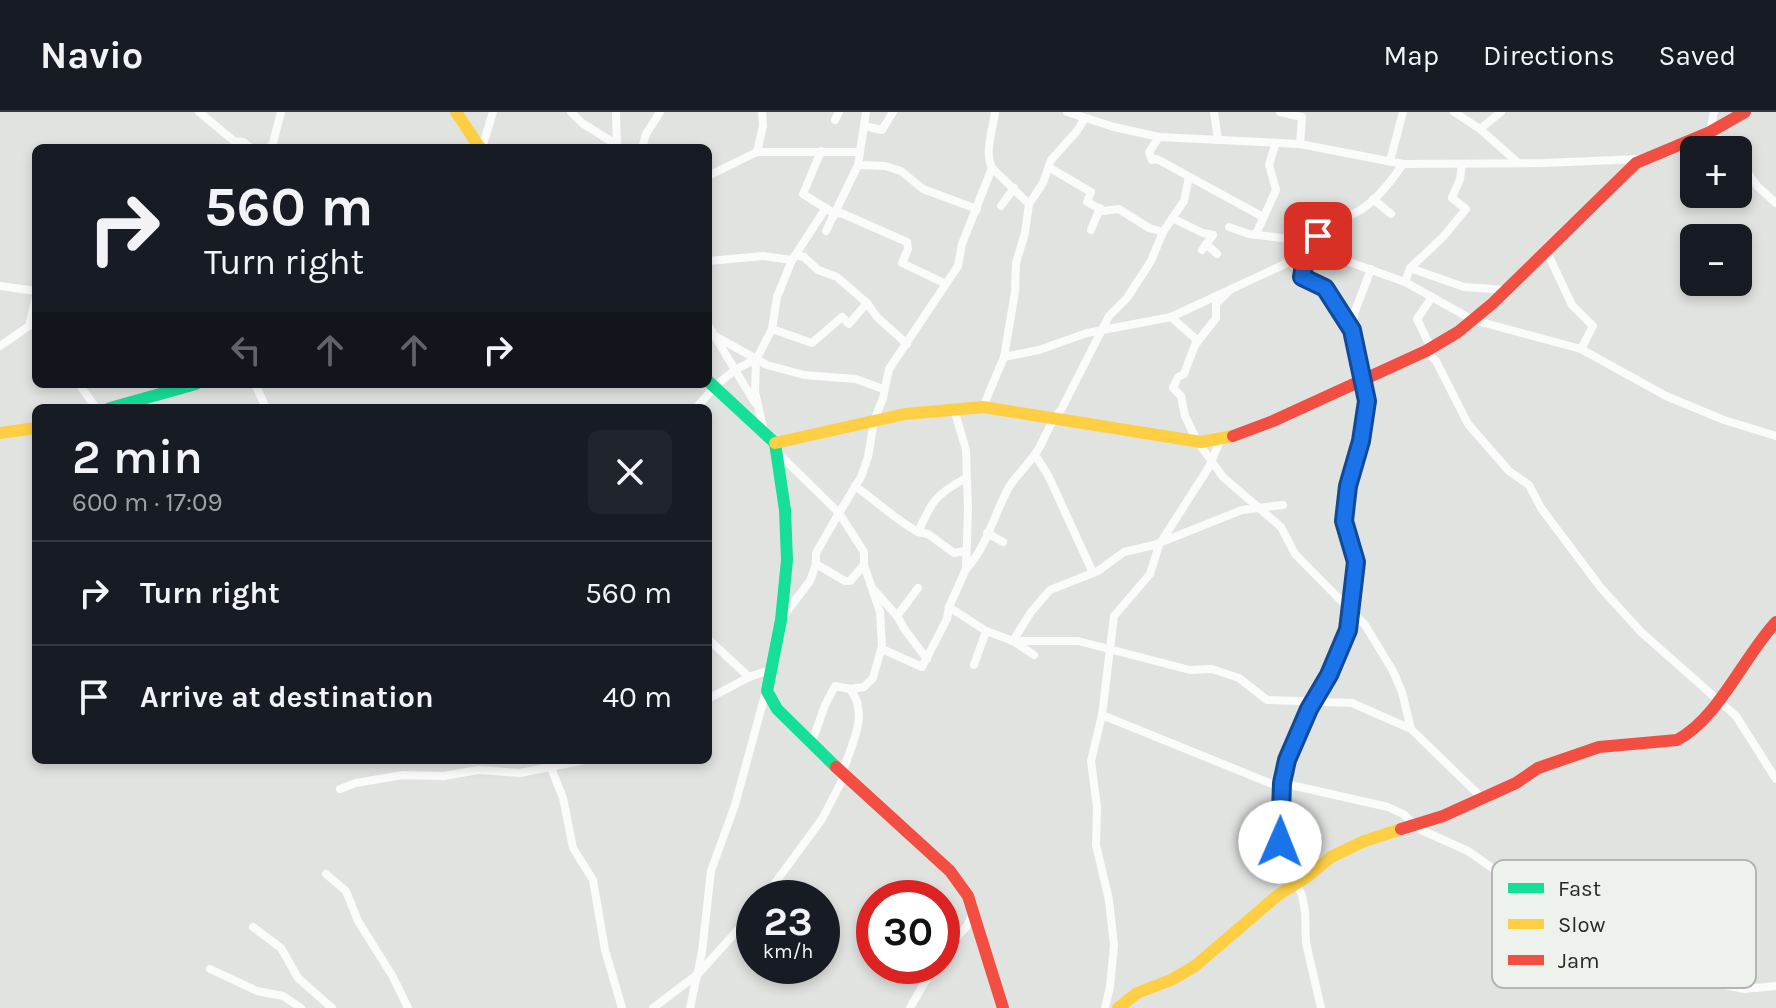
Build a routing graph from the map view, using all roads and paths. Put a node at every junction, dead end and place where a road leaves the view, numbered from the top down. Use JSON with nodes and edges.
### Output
{"nodes":[{"id":1,"x":199,"y":112,"type":"edge"},
{"id":2,"x":281,"y":112,"type":"edge"},
{"id":3,"x":448,"y":112,"type":"edge"},
{"id":4,"x":493,"y":112,"type":"edge"},
{"id":5,"x":571,"y":112,"type":"edge"},
{"id":6,"x":616,"y":112,"type":"edge"},
{"id":7,"x":660,"y":112,"type":"edge"},
{"id":8,"x":762,"y":112,"type":"edge"},
{"id":9,"x":866,"y":112,"type":"edge"},
{"id":10,"x":893,"y":112,"type":"edge"},
{"id":11,"x":995,"y":112,"type":"edge"},
{"id":12,"x":1067,"y":112,"type":"edge"},
{"id":13,"x":1214,"y":112,"type":"edge"},
{"id":14,"x":1280,"y":112,"type":"edge"},
{"id":15,"x":1403,"y":112,"type":"edge"},
{"id":16,"x":1454,"y":112,"type":"edge"},
{"id":17,"x":1501,"y":112,"type":"edge"},
{"id":18,"x":1714,"y":112,"type":"edge"},
{"id":19,"x":1745,"y":112,"type":"edge"},
{"id":20,"x":1302,"y":115,"type":"edge"},
{"id":21,"x":459,"y":117,"type":"edge"},
{"id":22,"x":1085,"y":118,"type":"junction"},
{"id":23,"x":865,"y":126,"type":"junction"},
{"id":24,"x":1480,"y":129,"type":"junction"},
{"id":25,"x":1708,"y":133,"type":"junction"},
{"id":26,"x":1714,"y":136,"type":"edge"},
{"id":27,"x":1159,"y":137,"type":"junction"},
{"id":28,"x":1218,"y":140,"type":"junction"},
{"id":29,"x":246,"y":144,"type":"edge"},
{"id":30,"x":272,"y":144,"type":"edge"},
{"id":31,"x":478,"y":144,"type":"edge"},
{"id":32,"x":482,"y":144,"type":"edge"},
{"id":33,"x":612,"y":144,"type":"edge"},
{"id":34,"x":616,"y":144,"type":"edge"},
{"id":35,"x":643,"y":144,"type":"edge"},
{"id":36,"x":1300,"y":144,"type":"junction"},
{"id":37,"x":1275,"y":145,"type":"junction"},
{"id":38,"x":821,"y":151,"type":"junction"},
{"id":39,"x":757,"y":152,"type":"junction"},
{"id":40,"x":860,"y":152,"type":"junction"},
{"id":41,"x":1642,"y":159,"type":"junction"},
{"id":42,"x":1390,"y":161,"type":"junction"},
{"id":43,"x":1517,"y":162,"type":"junction"},
{"id":44,"x":1403,"y":164,"type":"junction"},
{"id":45,"x":1462,"y":164,"type":"junction"},
{"id":46,"x":858,"y":165,"type":"junction"},
{"id":47,"x":992,"y":168,"type":"junction"},
{"id":48,"x":1050,"y":168,"type":"junction"},
{"id":49,"x":712,"y":174,"type":"edge"},
{"id":50,"x":1189,"y":177,"type":"junction"},
{"id":51,"x":1752,"y":179,"type":"edge"},
{"id":52,"x":1014,"y":188,"type":"junction"},
{"id":53,"x":1373,"y":199,"type":"junction"},
{"id":54,"x":1776,"y":203,"type":"edge"},
{"id":55,"x":1029,"y":204,"type":"junction"},
{"id":56,"x":1001,"y":206,"type":"dead end"},
{"id":57,"x":826,"y":208,"type":"junction"},
{"id":58,"x":1100,"y":208,"type":"junction"},
{"id":59,"x":977,"y":209,"type":"junction"},
{"id":60,"x":835,"y":214,"type":"junction"},
{"id":61,"x":1391,"y":214,"type":"dead end"},
{"id":62,"x":1263,"y":217,"type":"junction"},
{"id":63,"x":1172,"y":218,"type":"junction"},
{"id":64,"x":1229,"y":227,"type":"dead end"},
{"id":65,"x":1091,"y":230,"type":"dead end"},
{"id":66,"x":826,"y":231,"type":"dead end"},
{"id":67,"x":1163,"y":232,"type":"junction"},
{"id":68,"x":1256,"y":234,"type":"junction"},
{"id":69,"x":1307,"y":247,"type":"junction"},
{"id":70,"x":1546,"y":250,"type":"junction"},
{"id":71,"x":1217,"y":254,"type":"dead end"},
{"id":72,"x":794,"y":257,"type":"junction"},
{"id":73,"x":712,"y":261,"type":"edge"},
{"id":74,"x":1410,"y":268,"type":"junction"},
{"id":75,"x":1371,"y":269,"type":"junction"},
{"id":76,"x":1405,"y":282,"type":"junction"},
{"id":77,"x":944,"y":283,"type":"junction"},
{"id":78,"x":0,"y":286,"type":"edge"},
{"id":79,"x":1231,"y":289,"type":"junction"},
{"id":80,"x":1505,"y":290,"type":"junction"},
{"id":81,"x":32,"y":293,"type":"edge"},
{"id":82,"x":1432,"y":297,"type":"junction"},
{"id":83,"x":867,"y":303,"type":"junction"},
{"id":84,"x":1171,"y":317,"type":"junction"},
{"id":85,"x":32,"y":319,"type":"edge"},
{"id":86,"x":1473,"y":320,"type":"junction"},
{"id":87,"x":772,"y":329,"type":"junction"},
{"id":88,"x":1103,"y":329,"type":"junction"},
{"id":89,"x":1352,"y":330,"type":"junction"},
{"id":90,"x":712,"y":335,"type":"edge"},
{"id":91,"x":712,"y":337,"type":"edge"},
{"id":92,"x":1198,"y":341,"type":"junction"},
{"id":93,"x":907,"y":344,"type":"junction"},
{"id":94,"x":0,"y":346,"type":"edge"},
{"id":95,"x":1581,"y":349,"type":"junction"},
{"id":96,"x":1429,"y":350,"type":"junction"},
{"id":97,"x":1004,"y":357,"type":"junction"},
{"id":98,"x":756,"y":360,"type":"junction"},
{"id":99,"x":735,"y":370,"type":"junction"},
{"id":100,"x":1364,"y":380,"type":"junction"},
{"id":101,"x":712,"y":383,"type":"edge"},
{"id":102,"x":712,"y":385,"type":"edge"},
{"id":103,"x":182,"y":388,"type":"edge"},
{"id":104,"x":883,"y":389,"type":"junction"},
{"id":105,"x":124,"y":404,"type":"edge"},
{"id":106,"x":757,"y":405,"type":"junction"},
{"id":107,"x":983,"y":407,"type":"junction"},
{"id":108,"x":954,"y":409,"type":"junction"},
{"id":109,"x":1052,"y":419,"type":"junction"},
{"id":110,"x":874,"y":421,"type":"junction"},
{"id":111,"x":32,"y":429,"type":"edge"},
{"id":112,"x":764,"y":432,"type":"junction"},
{"id":113,"x":0,"y":433,"type":"edge"},
{"id":114,"x":1776,"y":436,"type":"edge"},
{"id":115,"x":1221,"y":438,"type":"junction"},
{"id":116,"x":1197,"y":441,"type":"junction"},
{"id":117,"x":776,"y":447,"type":"junction"},
{"id":118,"x":1035,"y":455,"type":"junction"},
{"id":119,"x":1212,"y":461,"type":"junction"},
{"id":120,"x":966,"y":478,"type":"junction"},
{"id":121,"x":855,"y":486,"type":"junction"},
{"id":122,"x":1283,"y":505,"type":"dead end"},
{"id":123,"x":1257,"y":509,"type":"junction"},
{"id":124,"x":839,"y":513,"type":"junction"},
{"id":125,"x":918,"y":532,"type":"junction"},
{"id":126,"x":987,"y":533,"type":"junction"},
{"id":127,"x":1003,"y":542,"type":"dead end"},
{"id":128,"x":1161,"y":542,"type":"junction"},
{"id":129,"x":965,"y":551,"type":"junction"},
{"id":130,"x":816,"y":564,"type":"junction"},
{"id":131,"x":864,"y":565,"type":"junction"},
{"id":132,"x":966,"y":569,"type":"junction"},
{"id":133,"x":1093,"y":573,"type":"junction"},
{"id":134,"x":869,"y":584,"type":"junction"},
{"id":135,"x":918,"y":588,"type":"dead end"},
{"id":136,"x":949,"y":607,"type":"junction"},
{"id":137,"x":1350,"y":611,"type":"junction"},
{"id":138,"x":897,"y":616,"type":"junction"},
{"id":139,"x":781,"y":620,"type":"junction"},
{"id":140,"x":1776,"y":622,"type":"edge"},
{"id":141,"x":986,"y":631,"type":"junction"},
{"id":142,"x":1013,"y":641,"type":"junction"},
{"id":143,"x":712,"y":643,"type":"edge"},
{"id":144,"x":882,"y":649,"type":"junction"},
{"id":145,"x":1109,"y":649,"type":"junction"},
{"id":146,"x":1034,"y":655,"type":"dead end"},
{"id":147,"x":927,"y":659,"type":"junction"},
{"id":148,"x":974,"y":665,"type":"dead end"},
{"id":149,"x":770,"y":670,"type":"junction"},
{"id":150,"x":749,"y":677,"type":"junction"},
{"id":151,"x":850,"y":689,"type":"junction"},
{"id":152,"x":767,"y":691,"type":"junction"},
{"id":153,"x":712,"y":697,"type":"edge"},
{"id":154,"x":1719,"y":699,"type":"junction"},
{"id":155,"x":1314,"y":701,"type":"junction"},
{"id":156,"x":1102,"y":715,"type":"junction"},
{"id":157,"x":1411,"y":729,"type":"junction"},
{"id":158,"x":811,"y":745,"type":"junction"},
{"id":159,"x":549,"y":764,"type":"edge"},
{"id":160,"x":844,"y":773,"type":"junction"},
{"id":161,"x":1776,"y":779,"type":"edge"},
{"id":162,"x":1282,"y":783,"type":"junction"},
{"id":163,"x":340,"y":789,"type":"dead end"},
{"id":164,"x":1483,"y":799,"type":"junction"},
{"id":165,"x":1415,"y":825,"type":"junction"},
{"id":166,"x":1492,"y":868,"type":"edge"},
{"id":167,"x":326,"y":874,"type":"dead end"},
{"id":168,"x":777,"y":880,"type":"edge"},
{"id":169,"x":1295,"y":882,"type":"junction"},
{"id":170,"x":973,"y":911,"type":"junction"},
{"id":171,"x":253,"y":927,"type":"dead end"},
{"id":172,"x":736,"y":932,"type":"edge"},
{"id":173,"x":960,"y":934,"type":"edge"},
{"id":174,"x":210,"y":969,"type":"dead end"},
{"id":175,"x":698,"y":974,"type":"junction"},
{"id":176,"x":924,"y":984,"type":"edge"},
{"id":177,"x":1776,"y":986,"type":"edge"},
{"id":178,"x":1756,"y":988,"type":"edge"},
{"id":179,"x":301,"y":1008,"type":"edge"},
{"id":180,"x":332,"y":1008,"type":"edge"},
{"id":181,"x":408,"y":1008,"type":"edge"},
{"id":182,"x":622,"y":1008,"type":"edge"},
{"id":183,"x":653,"y":1008,"type":"edge"},
{"id":184,"x":690,"y":1008,"type":"edge"},
{"id":185,"x":910,"y":1008,"type":"edge"},
{"id":186,"x":1003,"y":1008,"type":"edge"},
{"id":187,"x":1105,"y":1008,"type":"edge"},
{"id":188,"x":1118,"y":1008,"type":"edge"},
{"id":189,"x":1321,"y":1008,"type":"edge"}],
"edges":[{"from":1,"to":29,"type":"street"},
{"from":2,"to":30,"type":"street"},
{"from":3,"to":21,"type":"street"},
{"from":4,"to":32,"type":"street"},
{"from":5,"to":33,"type":"street"},
{"from":6,"to":34,"type":"street"},
{"from":7,"to":35,"type":"street"},
{"from":8,"to":39,"type":"street"},
{"from":9,"to":23,"type":"street"},
{"from":10,"to":23,"type":"street"},
{"from":11,"to":47,"type":"street"},
{"from":12,"to":22,"type":"street"},
{"from":13,"to":28,"type":"street"},
{"from":14,"to":20,"type":"street"},
{"from":15,"to":42,"type":"street"},
{"from":16,"to":24,"type":"street"},
{"from":17,"to":24,"type":"street"},
{"from":18,"to":25,"type":"street"},
{"from":19,"to":25,"type":"street"},
{"from":20,"to":36,"type":"street"},
{"from":21,"to":31,"type":"street"},
{"from":22,"to":27,"type":"street"},
{"from":22,"to":48,"type":"street"},
{"from":23,"to":40,"type":"street"},
{"from":24,"to":43,"type":"street"},
{"from":25,"to":26,"type":"street"},
{"from":25,"to":41,"type":"street"},
{"from":27,"to":28,"type":"street"},
{"from":27,"to":50,"type":"street"},
{"from":28,"to":37,"type":"street"},
{"from":36,"to":37,"type":"street"},
{"from":36,"to":42,"type":"street"},
{"from":37,"to":62,"type":"street"},
{"from":38,"to":39,"type":"street"},
{"from":38,"to":40,"type":"street"},
{"from":38,"to":57,"type":"street"},
{"from":39,"to":49,"type":"street"},
{"from":40,"to":46,"type":"street"},
{"from":41,"to":43,"type":"street"},
{"from":41,"to":70,"type":"street"},
{"from":42,"to":44,"type":"street"},
{"from":43,"to":45,"type":"street"},
{"from":44,"to":45,"type":"street"},
{"from":44,"to":53,"type":"street"},
{"from":45,"to":74,"type":"street"},
{"from":46,"to":59,"type":"street"},
{"from":46,"to":60,"type":"street"},
{"from":47,"to":52,"type":"street"},
{"from":47,"to":59,"type":"street"},
{"from":48,"to":55,"type":"street"},
{"from":48,"to":58,"type":"street"},
{"from":50,"to":62,"type":"street"},
{"from":50,"to":63,"type":"street"},
{"from":51,"to":54,"type":"street"},
{"from":52,"to":55,"type":"street"},
{"from":52,"to":56,"type":"street"},
{"from":53,"to":61,"type":"street"},
{"from":53,"to":69,"type":"street"},
{"from":55,"to":97,"type":"street"},
{"from":57,"to":60,"type":"street"},
{"from":57,"to":72,"type":"street"},
{"from":58,"to":65,"type":"street"},
{"from":58,"to":67,"type":"street"},
{"from":59,"to":77,"type":"street"},
{"from":60,"to":66,"type":"street"},
{"from":60,"to":77,"type":"street"},
{"from":62,"to":68,"type":"street"},
{"from":63,"to":67,"type":"street"},
{"from":63,"to":71,"type":"street"},
{"from":64,"to":68,"type":"street"},
{"from":67,"to":88,"type":"street"},
{"from":68,"to":69,"type":"street"},
{"from":69,"to":75,"type":"street"},
{"from":69,"to":79,"type":"street"},
{"from":69,"to":89,"type":"street"},
{"from":70,"to":80,"type":"street"},
{"from":70,"to":95,"type":"street"},
{"from":72,"to":73,"type":"street"},
{"from":72,"to":83,"type":"street"},
{"from":72,"to":87,"type":"street"},
{"from":74,"to":76,"type":"street"},
{"from":74,"to":80,"type":"street"},
{"from":75,"to":76,"type":"street"},
{"from":75,"to":89,"type":"street"},
{"from":76,"to":82,"type":"street"},
{"from":77,"to":93,"type":"street"},
{"from":78,"to":81,"type":"street"},
{"from":79,"to":84,"type":"street"},
{"from":79,"to":92,"type":"street"},
{"from":80,"to":86,"type":"street"},
{"from":82,"to":86,"type":"street"},
{"from":82,"to":96,"type":"street"},
{"from":83,"to":87,"type":"street"},
{"from":83,"to":93,"type":"street"},
{"from":84,"to":88,"type":"street"},
{"from":84,"to":92,"type":"street"},
{"from":85,"to":94,"type":"street"},
{"from":86,"to":95,"type":"street"},
{"from":86,"to":96,"type":"street"},
{"from":87,"to":98,"type":"street"},
{"from":88,"to":97,"type":"street"},
{"from":88,"to":109,"type":"street"},
{"from":89,"to":100,"type":"street"},
{"from":90,"to":98,"type":"street"},
{"from":91,"to":99,"type":"street"},
{"from":92,"to":116,"type":"street"},
{"from":93,"to":104,"type":"street"},
{"from":95,"to":114,"type":"street"},
{"from":96,"to":100,"type":"street"},
{"from":96,"to":154,"type":"street"},
{"from":97,"to":107,"type":"street"},
{"from":98,"to":99,"type":"street"},
{"from":98,"to":104,"type":"street"},
{"from":98,"to":106,"type":"street"},
{"from":99,"to":101,"type":"street"},
{"from":99,"to":106,"type":"street"},
{"from":100,"to":115,"type":"street"},
{"from":100,"to":137,"type":"street"},
{"from":102,"to":112,"type":"street"},
{"from":103,"to":105,"type":"street"},
{"from":104,"to":110,"type":"street"},
{"from":106,"to":112,"type":"street"},
{"from":107,"to":108,"type":"street"},
{"from":107,"to":109,"type":"street"},
{"from":108,"to":110,"type":"street"},
{"from":108,"to":120,"type":"street"},
{"from":109,"to":116,"type":"street"},
{"from":109,"to":118,"type":"street"},
{"from":110,"to":117,"type":"street"},
{"from":110,"to":121,"type":"street"},
{"from":111,"to":113,"type":"street"},
{"from":112,"to":117,"type":"street"},
{"from":115,"to":116,"type":"street"},
{"from":115,"to":119,"type":"street"},
{"from":116,"to":119,"type":"street"},
{"from":117,"to":124,"type":"street"},
{"from":117,"to":139,"type":"street"},
{"from":118,"to":126,"type":"street"},
{"from":118,"to":133,"type":"street"},
{"from":119,"to":123,"type":"street"},
{"from":119,"to":128,"type":"street"},
{"from":120,"to":125,"type":"street"},
{"from":120,"to":129,"type":"street"},
{"from":121,"to":124,"type":"street"},
{"from":121,"to":125,"type":"street"},
{"from":122,"to":123,"type":"street"},
{"from":123,"to":128,"type":"street"},
{"from":123,"to":137,"type":"street"},
{"from":124,"to":130,"type":"street"},
{"from":124,"to":131,"type":"street"},
{"from":125,"to":129,"type":"street"},
{"from":126,"to":127,"type":"street"},
{"from":126,"to":132,"type":"street"},
{"from":128,"to":133,"type":"street"},
{"from":128,"to":145,"type":"street"},
{"from":129,"to":132,"type":"street"},
{"from":130,"to":131,"type":"street"},
{"from":130,"to":139,"type":"street"},
{"from":131,"to":134,"type":"street"},
{"from":132,"to":136,"type":"street"},
{"from":133,"to":142,"type":"street"},
{"from":134,"to":138,"type":"street"},
{"from":134,"to":144,"type":"street"},
{"from":135,"to":138,"type":"street"},
{"from":136,"to":141,"type":"street"},
{"from":136,"to":147,"type":"street"},
{"from":137,"to":155,"type":"street"},
{"from":137,"to":157,"type":"street"},
{"from":138,"to":147,"type":"street"},
{"from":139,"to":149,"type":"street"},
{"from":140,"to":154,"type":"street"},
{"from":141,"to":142,"type":"street"},
{"from":141,"to":148,"type":"street"},
{"from":142,"to":145,"type":"street"},
{"from":142,"to":146,"type":"street"},
{"from":143,"to":150,"type":"street"},
{"from":144,"to":147,"type":"street"},
{"from":144,"to":151,"type":"street"},
{"from":145,"to":155,"type":"street"},
{"from":145,"to":156,"type":"street"},
{"from":149,"to":150,"type":"street"},
{"from":149,"to":152,"type":"street"},
{"from":150,"to":153,"type":"street"},
{"from":151,"to":158,"type":"street"},
{"from":151,"to":160,"type":"street"},
{"from":152,"to":158,"type":"street"},
{"from":152,"to":175,"type":"street"},
{"from":154,"to":161,"type":"street"},
{"from":154,"to":164,"type":"street"},
{"from":155,"to":157,"type":"street"},
{"from":155,"to":162,"type":"street"},
{"from":156,"to":162,"type":"street"},
{"from":156,"to":187,"type":"street"},
{"from":157,"to":164,"type":"street"},
{"from":158,"to":160,"type":"street"},
{"from":159,"to":163,"type":"street"},
{"from":159,"to":182,"type":"street"},
{"from":160,"to":168,"type":"street"},
{"from":160,"to":170,"type":"street"},
{"from":162,"to":165,"type":"street"},
{"from":162,"to":169,"type":"street"},
{"from":164,"to":165,"type":"street"},
{"from":165,"to":166,"type":"street"},
{"from":165,"to":169,"type":"street"},
{"from":167,"to":181,"type":"street"},
{"from":169,"to":188,"type":"street"},
{"from":169,"to":189,"type":"street"},
{"from":170,"to":173,"type":"street"},
{"from":170,"to":186,"type":"street"},
{"from":171,"to":180,"type":"street"},
{"from":172,"to":175,"type":"street"},
{"from":174,"to":179,"type":"street"},
{"from":175,"to":183,"type":"street"},
{"from":175,"to":184,"type":"street"},
{"from":176,"to":185,"type":"street"},
{"from":177,"to":178,"type":"street"}]}
